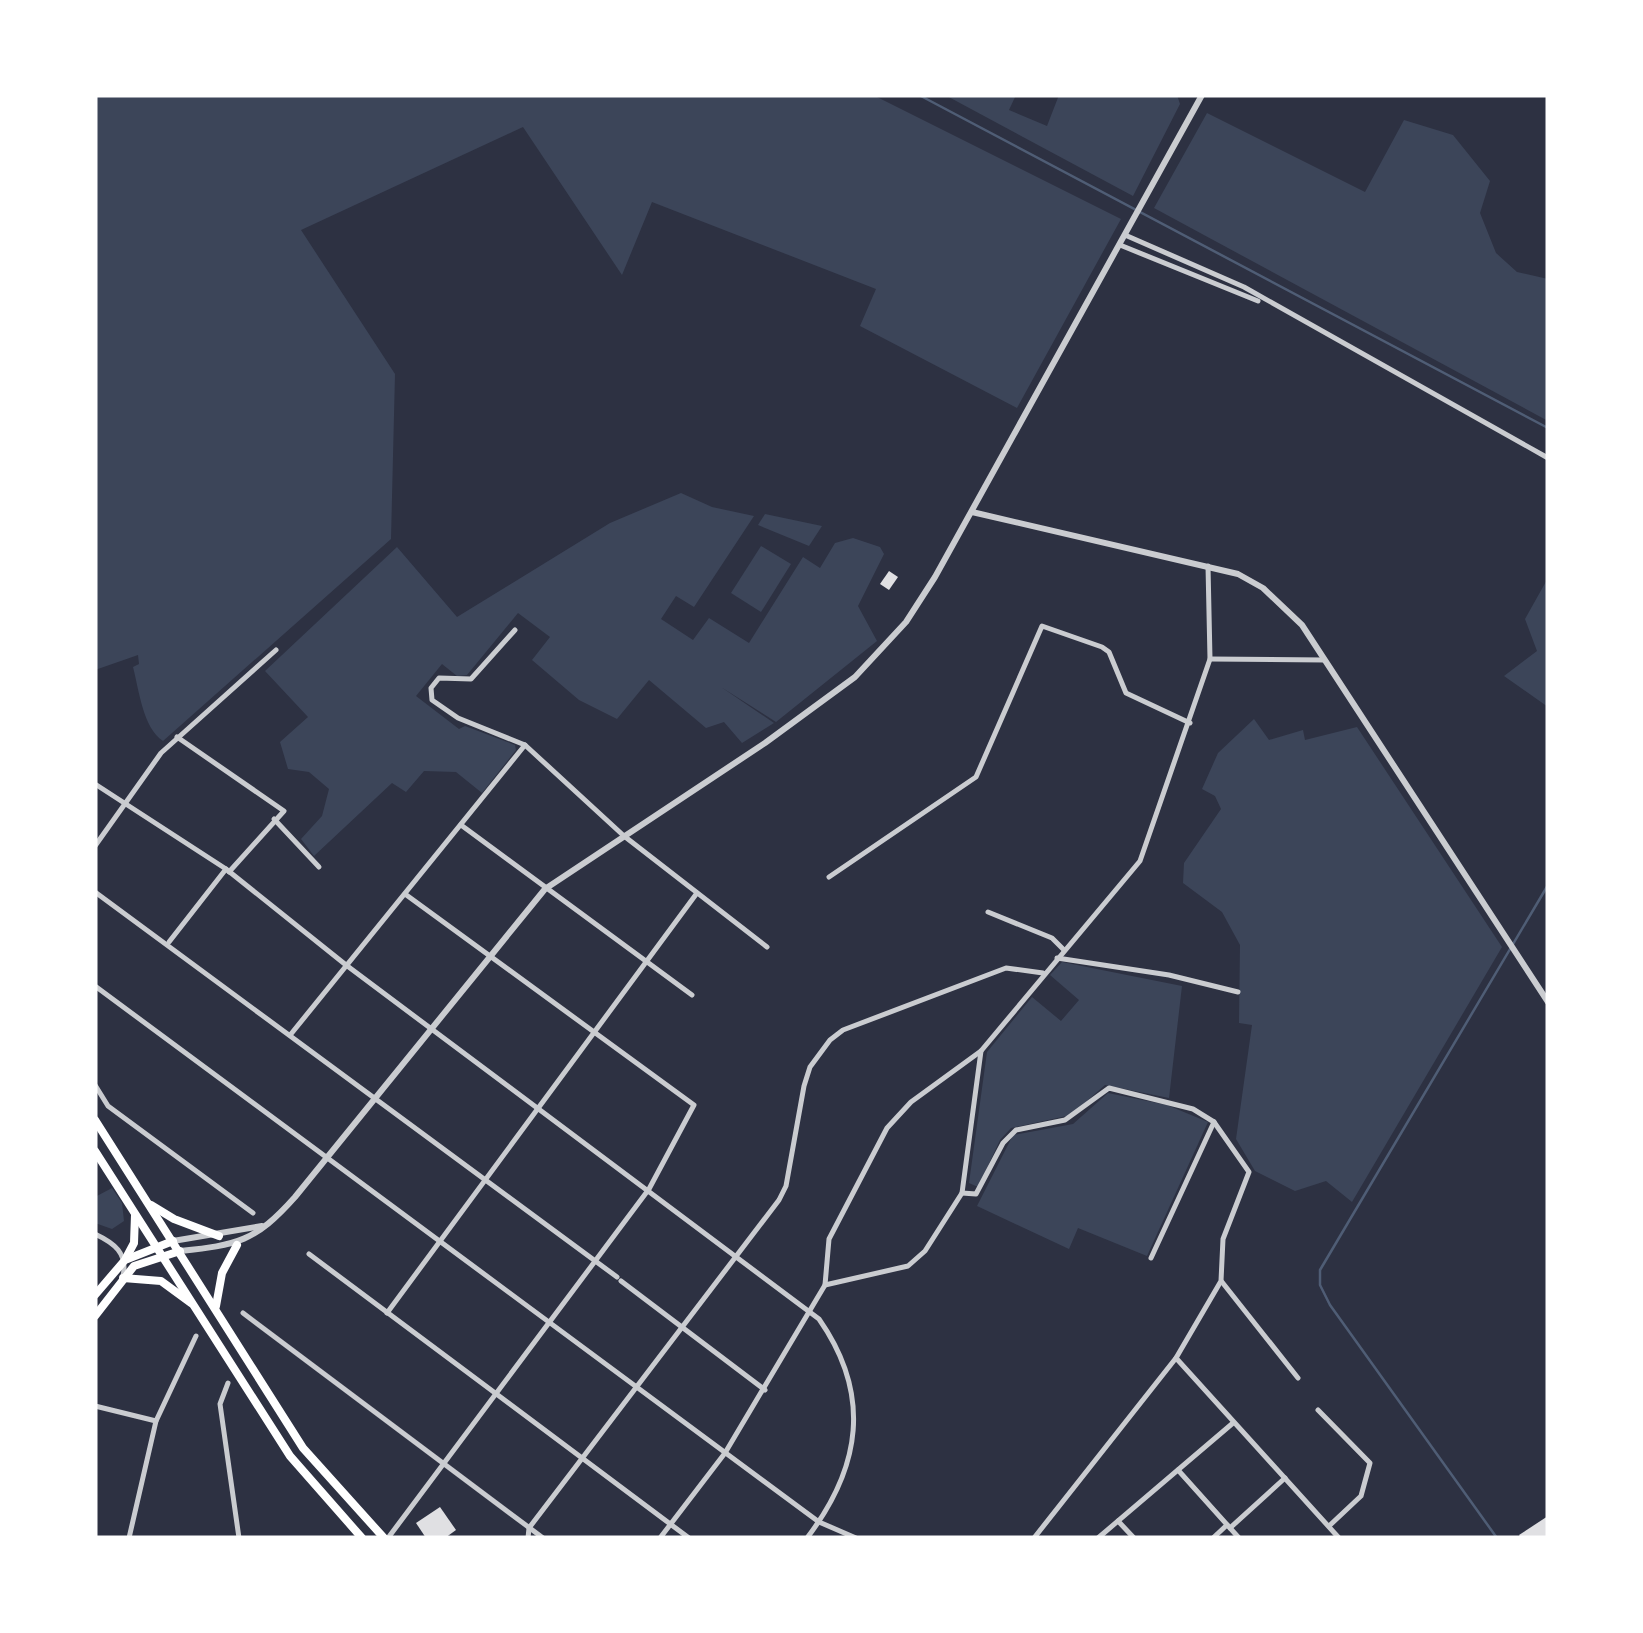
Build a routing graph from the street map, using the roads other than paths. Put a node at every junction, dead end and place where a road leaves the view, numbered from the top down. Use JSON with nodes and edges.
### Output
{"nodes":[{"id":1,"x":1202,"y":95,"type":"edge"},
{"id":2,"x":1123,"y":234,"type":"junction"},
{"id":3,"x":1117,"y":244,"type":"junction"},
{"id":4,"x":1264,"y":303,"type":"junction"},
{"id":5,"x":1548,"y":458,"type":"edge"},
{"id":6,"x":972,"y":512,"type":"junction"},
{"id":7,"x":1208,"y":566,"type":"junction"},
{"id":8,"x":515,"y":630,"type":"dead end"},
{"id":9,"x":276,"y":650,"type":"dead end"},
{"id":10,"x":1210,"y":658,"type":"junction"},
{"id":11,"x":1324,"y":660,"type":"junction"},
{"id":12,"x":1190,"y":724,"type":"junction"},
{"id":13,"x":176,"y":736,"type":"junction"},
{"id":14,"x":524,"y":745,"type":"junction"},
{"id":15,"x":95,"y":784,"type":"edge"},
{"id":16,"x":128,"y":804,"type":"junction"},
{"id":17,"x":274,"y":820,"type":"junction"},
{"id":18,"x":461,"y":825,"type":"junction"},
{"id":19,"x":624,"y":836,"type":"junction"},
{"id":20,"x":95,"y":846,"type":"edge"},
{"id":21,"x":319,"y":868,"type":"dead end"},
{"id":22,"x":227,"y":870,"type":"junction"},
{"id":23,"x":829,"y":877,"type":"dead end"},
{"id":24,"x":546,"y":888,"type":"junction"},
{"id":25,"x":95,"y":892,"type":"edge"},
{"id":26,"x":698,"y":893,"type":"junction"},
{"id":27,"x":404,"y":894,"type":"junction"},
{"id":28,"x":988,"y":912,"type":"dead end"},
{"id":29,"x":168,"y":942,"type":"junction"},
{"id":30,"x":767,"y":947,"type":"dead end"},
{"id":31,"x":1064,"y":950,"type":"junction"},
{"id":32,"x":489,"y":958,"type":"junction"},
{"id":33,"x":1057,"y":958,"type":"junction"},
{"id":34,"x":646,"y":962,"type":"junction"},
{"id":35,"x":346,"y":965,"type":"junction"},
{"id":36,"x":1045,"y":973,"type":"junction"},
{"id":37,"x":95,"y":986,"type":"edge"},
{"id":38,"x":1238,"y":992,"type":"dead end"},
{"id":39,"x":692,"y":994,"type":"dead end"},
{"id":40,"x":1548,"y":1002,"type":"edge"},
{"id":41,"x":432,"y":1030,"type":"junction"},
{"id":42,"x":291,"y":1034,"type":"junction"},
{"id":43,"x":594,"y":1034,"type":"junction"},
{"id":44,"x":981,"y":1051,"type":"junction"},
{"id":45,"x":95,"y":1086,"type":"edge"},
{"id":46,"x":376,"y":1098,"type":"junction"},
{"id":47,"x":538,"y":1108,"type":"junction"},
{"id":48,"x":1214,"y":1122,"type":"junction"},
{"id":49,"x":96,"y":1124,"type":"edge"},
{"id":50,"x":95,"y":1150,"type":"edge"},
{"id":51,"x":328,"y":1159,"type":"junction"},
{"id":52,"x":485,"y":1179,"type":"junction"},
{"id":53,"x":649,"y":1189,"type":"junction"},
{"id":54,"x":962,"y":1193,"type":"junction"},
{"id":55,"x":148,"y":1202,"type":"junction"},
{"id":56,"x":134,"y":1210,"type":"junction"},
{"id":57,"x":253,"y":1213,"type":"dead end"},
{"id":58,"x":268,"y":1224,"type":"junction"},
{"id":59,"x":95,"y":1234,"type":"edge"},
{"id":60,"x":220,"y":1236,"type":"junction"},
{"id":61,"x":173,"y":1241,"type":"junction"},
{"id":62,"x":440,"y":1242,"type":"junction"},
{"id":63,"x":156,"y":1245,"type":"junction"},
{"id":64,"x":237,"y":1245,"type":"junction"},
{"id":65,"x":180,"y":1251,"type":"junction"},
{"id":66,"x":163,"y":1254,"type":"junction"},
{"id":67,"x":309,"y":1254,"type":"dead end"},
{"id":68,"x":736,"y":1256,"type":"junction"},
{"id":69,"x":1151,"y":1258,"type":"dead end"},
{"id":70,"x":125,"y":1260,"type":"junction"},
{"id":71,"x":595,"y":1260,"type":"junction"},
{"id":72,"x":122,"y":1278,"type":"junction"},
{"id":73,"x":1221,"y":1281,"type":"junction"},
{"id":74,"x":825,"y":1285,"type":"junction"},
{"id":75,"x":95,"y":1295,"type":"edge"},
{"id":76,"x":216,"y":1306,"type":"junction"},
{"id":77,"x":200,"y":1310,"type":"junction"},
{"id":78,"x":387,"y":1312,"type":"junction"},
{"id":79,"x":810,"y":1312,"type":"junction"},
{"id":80,"x":243,"y":1313,"type":"dead end"},
{"id":81,"x":95,"y":1316,"type":"edge"},
{"id":82,"x":548,"y":1324,"type":"junction"},
{"id":83,"x":683,"y":1328,"type":"junction"},
{"id":84,"x":196,"y":1336,"type":"dead end"},
{"id":85,"x":1176,"y":1358,"type":"junction"},
{"id":86,"x":1298,"y":1378,"type":"dead end"},
{"id":87,"x":228,"y":1383,"type":"dead end"},
{"id":88,"x":638,"y":1388,"type":"junction"},
{"id":89,"x":765,"y":1390,"type":"junction"},
{"id":90,"x":498,"y":1395,"type":"junction"},
{"id":91,"x":95,"y":1406,"type":"edge"},
{"id":92,"x":1318,"y":1410,"type":"dead end"},
{"id":93,"x":156,"y":1421,"type":"junction"},
{"id":94,"x":1234,"y":1422,"type":"junction"},
{"id":95,"x":725,"y":1453,"type":"junction"},
{"id":96,"x":583,"y":1458,"type":"junction"},
{"id":97,"x":445,"y":1466,"type":"junction"},
{"id":98,"x":1178,"y":1470,"type":"junction"},
{"id":99,"x":1285,"y":1478,"type":"junction"},
{"id":100,"x":1118,"y":1521,"type":"junction"},
{"id":101,"x":819,"y":1522,"type":"junction"},
{"id":102,"x":670,"y":1524,"type":"junction"},
{"id":103,"x":1328,"y":1526,"type":"junction"},
{"id":104,"x":1229,"y":1527,"type":"junction"},
{"id":105,"x":529,"y":1528,"type":"junction"},
{"id":106,"x":1040,"y":1531,"type":"junction"},
{"id":107,"x":129,"y":1538,"type":"edge"},
{"id":108,"x":239,"y":1538,"type":"edge"},
{"id":109,"x":362,"y":1538,"type":"edge"},
{"id":110,"x":386,"y":1538,"type":"edge"},
{"id":111,"x":528,"y":1538,"type":"edge"},
{"id":112,"x":543,"y":1538,"type":"edge"},
{"id":113,"x":660,"y":1538,"type":"edge"},
{"id":114,"x":689,"y":1538,"type":"edge"},
{"id":115,"x":807,"y":1538,"type":"edge"},
{"id":116,"x":856,"y":1538,"type":"edge"},
{"id":117,"x":1034,"y":1538,"type":"edge"},
{"id":118,"x":1046,"y":1538,"type":"edge"},
{"id":119,"x":1098,"y":1538,"type":"edge"},
{"id":120,"x":1134,"y":1538,"type":"edge"},
{"id":121,"x":1214,"y":1538,"type":"edge"},
{"id":122,"x":1239,"y":1538,"type":"edge"},
{"id":123,"x":1339,"y":1538,"type":"edge"}],
"edges":[{"from":1,"to":2,"type":"street"},
{"from":2,"to":3,"type":"street"},
{"from":2,"to":4,"type":"street"},
{"from":3,"to":4,"type":"street"},
{"from":3,"to":6,"type":"street"},
{"from":4,"to":5,"type":"street"},
{"from":6,"to":7,"type":"street"},
{"from":6,"to":19,"type":"street"},
{"from":7,"to":10,"type":"street"},
{"from":7,"to":11,"type":"street"},
{"from":8,"to":14,"type":"street"},
{"from":9,"to":13,"type":"street"},
{"from":10,"to":11,"type":"street"},
{"from":10,"to":12,"type":"street"},
{"from":11,"to":40,"type":"street"},
{"from":12,"to":23,"type":"street"},
{"from":12,"to":31,"type":"street"},
{"from":13,"to":16,"type":"street"},
{"from":13,"to":17,"type":"street"},
{"from":14,"to":18,"type":"street"},
{"from":14,"to":19,"type":"street"},
{"from":15,"to":16,"type":"street"},
{"from":16,"to":20,"type":"street"},
{"from":16,"to":22,"type":"street"},
{"from":17,"to":21,"type":"street"},
{"from":17,"to":22,"type":"street"},
{"from":18,"to":24,"type":"street"},
{"from":18,"to":27,"type":"street"},
{"from":19,"to":24,"type":"street"},
{"from":19,"to":26,"type":"street"},
{"from":22,"to":29,"type":"street"},
{"from":22,"to":35,"type":"street"},
{"from":24,"to":32,"type":"street"},
{"from":24,"to":34,"type":"street"},
{"from":25,"to":29,"type":"street"},
{"from":26,"to":30,"type":"street"},
{"from":26,"to":34,"type":"street"},
{"from":27,"to":32,"type":"street"},
{"from":27,"to":35,"type":"street"},
{"from":28,"to":31,"type":"street"},
{"from":29,"to":42,"type":"street"},
{"from":31,"to":33,"type":"street"},
{"from":32,"to":41,"type":"street"},
{"from":32,"to":43,"type":"street"},
{"from":33,"to":36,"type":"street"},
{"from":33,"to":38,"type":"street"},
{"from":34,"to":39,"type":"street"},
{"from":34,"to":43,"type":"street"},
{"from":35,"to":41,"type":"street"},
{"from":35,"to":42,"type":"street"},
{"from":36,"to":44,"type":"street"},
{"from":36,"to":68,"type":"street"},
{"from":37,"to":51,"type":"street"},
{"from":41,"to":46,"type":"street"},
{"from":41,"to":47,"type":"street"},
{"from":42,"to":46,"type":"street"},
{"from":43,"to":47,"type":"street"},
{"from":43,"to":53,"type":"street"},
{"from":44,"to":54,"type":"street"},
{"from":44,"to":74,"type":"street"},
{"from":45,"to":57,"type":"street"},
{"from":46,"to":51,"type":"street"},
{"from":46,"to":52,"type":"street"},
{"from":47,"to":52,"type":"street"},
{"from":47,"to":53,"type":"street"},
{"from":48,"to":54,"type":"street"},
{"from":48,"to":69,"type":"street"},
{"from":48,"to":73,"type":"street"},
{"from":49,"to":55,"type":"main road"},
{"from":50,"to":56,"type":"main road"},
{"from":51,"to":58,"type":"street"},
{"from":51,"to":62,"type":"street"},
{"from":52,"to":62,"type":"street"},
{"from":52,"to":71,"type":"street"},
{"from":53,"to":68,"type":"street"},
{"from":53,"to":71,"type":"street"},
{"from":54,"to":74,"type":"street"},
{"from":55,"to":60,"type":"main road"},
{"from":55,"to":61,"type":"main road"},
{"from":56,"to":63,"type":"main road"},
{"from":56,"to":70,"type":"main road"},
{"from":58,"to":60,"type":"street"},
{"from":58,"to":64,"type":"street"},
{"from":59,"to":70,"type":"street"},
{"from":60,"to":61,"type":"street"},
{"from":61,"to":63,"type":"main road"},
{"from":61,"to":65,"type":"main road"},
{"from":62,"to":78,"type":"street"},
{"from":62,"to":82,"type":"street"},
{"from":63,"to":66,"type":"main road"},
{"from":63,"to":70,"type":"main road"},
{"from":64,"to":65,"type":"street"},
{"from":64,"to":76,"type":"main road"},
{"from":65,"to":66,"type":"main road"},
{"from":65,"to":76,"type":"main road"},
{"from":66,"to":72,"type":"main road"},
{"from":66,"to":77,"type":"main road"},
{"from":67,"to":78,"type":"street"},
{"from":68,"to":79,"type":"street"},
{"from":68,"to":83,"type":"street"},
{"from":70,"to":72,"type":"street"},
{"from":70,"to":75,"type":"main road"},
{"from":71,"to":82,"type":"street"},
{"from":71,"to":83,"type":"street"},
{"from":72,"to":77,"type":"main road"},
{"from":72,"to":81,"type":"main road"},
{"from":73,"to":85,"type":"street"},
{"from":73,"to":86,"type":"street"},
{"from":74,"to":79,"type":"street"},
{"from":76,"to":110,"type":"main road"},
{"from":77,"to":109,"type":"main road"},
{"from":78,"to":90,"type":"street"},
{"from":79,"to":89,"type":"street"},
{"from":79,"to":101,"type":"street"},
{"from":80,"to":97,"type":"street"},
{"from":82,"to":88,"type":"street"},
{"from":82,"to":90,"type":"street"},
{"from":83,"to":88,"type":"street"},
{"from":83,"to":89,"type":"street"},
{"from":84,"to":93,"type":"street"},
{"from":85,"to":94,"type":"street"},
{"from":85,"to":106,"type":"street"},
{"from":87,"to":108,"type":"street"},
{"from":88,"to":95,"type":"street"},
{"from":88,"to":96,"type":"street"},
{"from":89,"to":95,"type":"street"},
{"from":90,"to":96,"type":"street"},
{"from":90,"to":97,"type":"street"},
{"from":91,"to":93,"type":"street"},
{"from":92,"to":103,"type":"street"},
{"from":93,"to":107,"type":"street"},
{"from":94,"to":98,"type":"street"},
{"from":94,"to":99,"type":"street"},
{"from":95,"to":101,"type":"street"},
{"from":95,"to":102,"type":"street"},
{"from":96,"to":102,"type":"street"},
{"from":96,"to":105,"type":"street"},
{"from":97,"to":105,"type":"street"},
{"from":97,"to":110,"type":"street"},
{"from":98,"to":100,"type":"street"},
{"from":98,"to":104,"type":"street"},
{"from":99,"to":103,"type":"street"},
{"from":99,"to":104,"type":"street"},
{"from":100,"to":119,"type":"street"},
{"from":100,"to":120,"type":"street"},
{"from":101,"to":115,"type":"street"},
{"from":101,"to":116,"type":"street"},
{"from":102,"to":113,"type":"street"},
{"from":102,"to":114,"type":"street"},
{"from":103,"to":123,"type":"street"},
{"from":104,"to":121,"type":"street"},
{"from":104,"to":122,"type":"street"},
{"from":105,"to":111,"type":"street"},
{"from":105,"to":112,"type":"street"},
{"from":106,"to":117,"type":"street"},
{"from":106,"to":118,"type":"street"}]}
